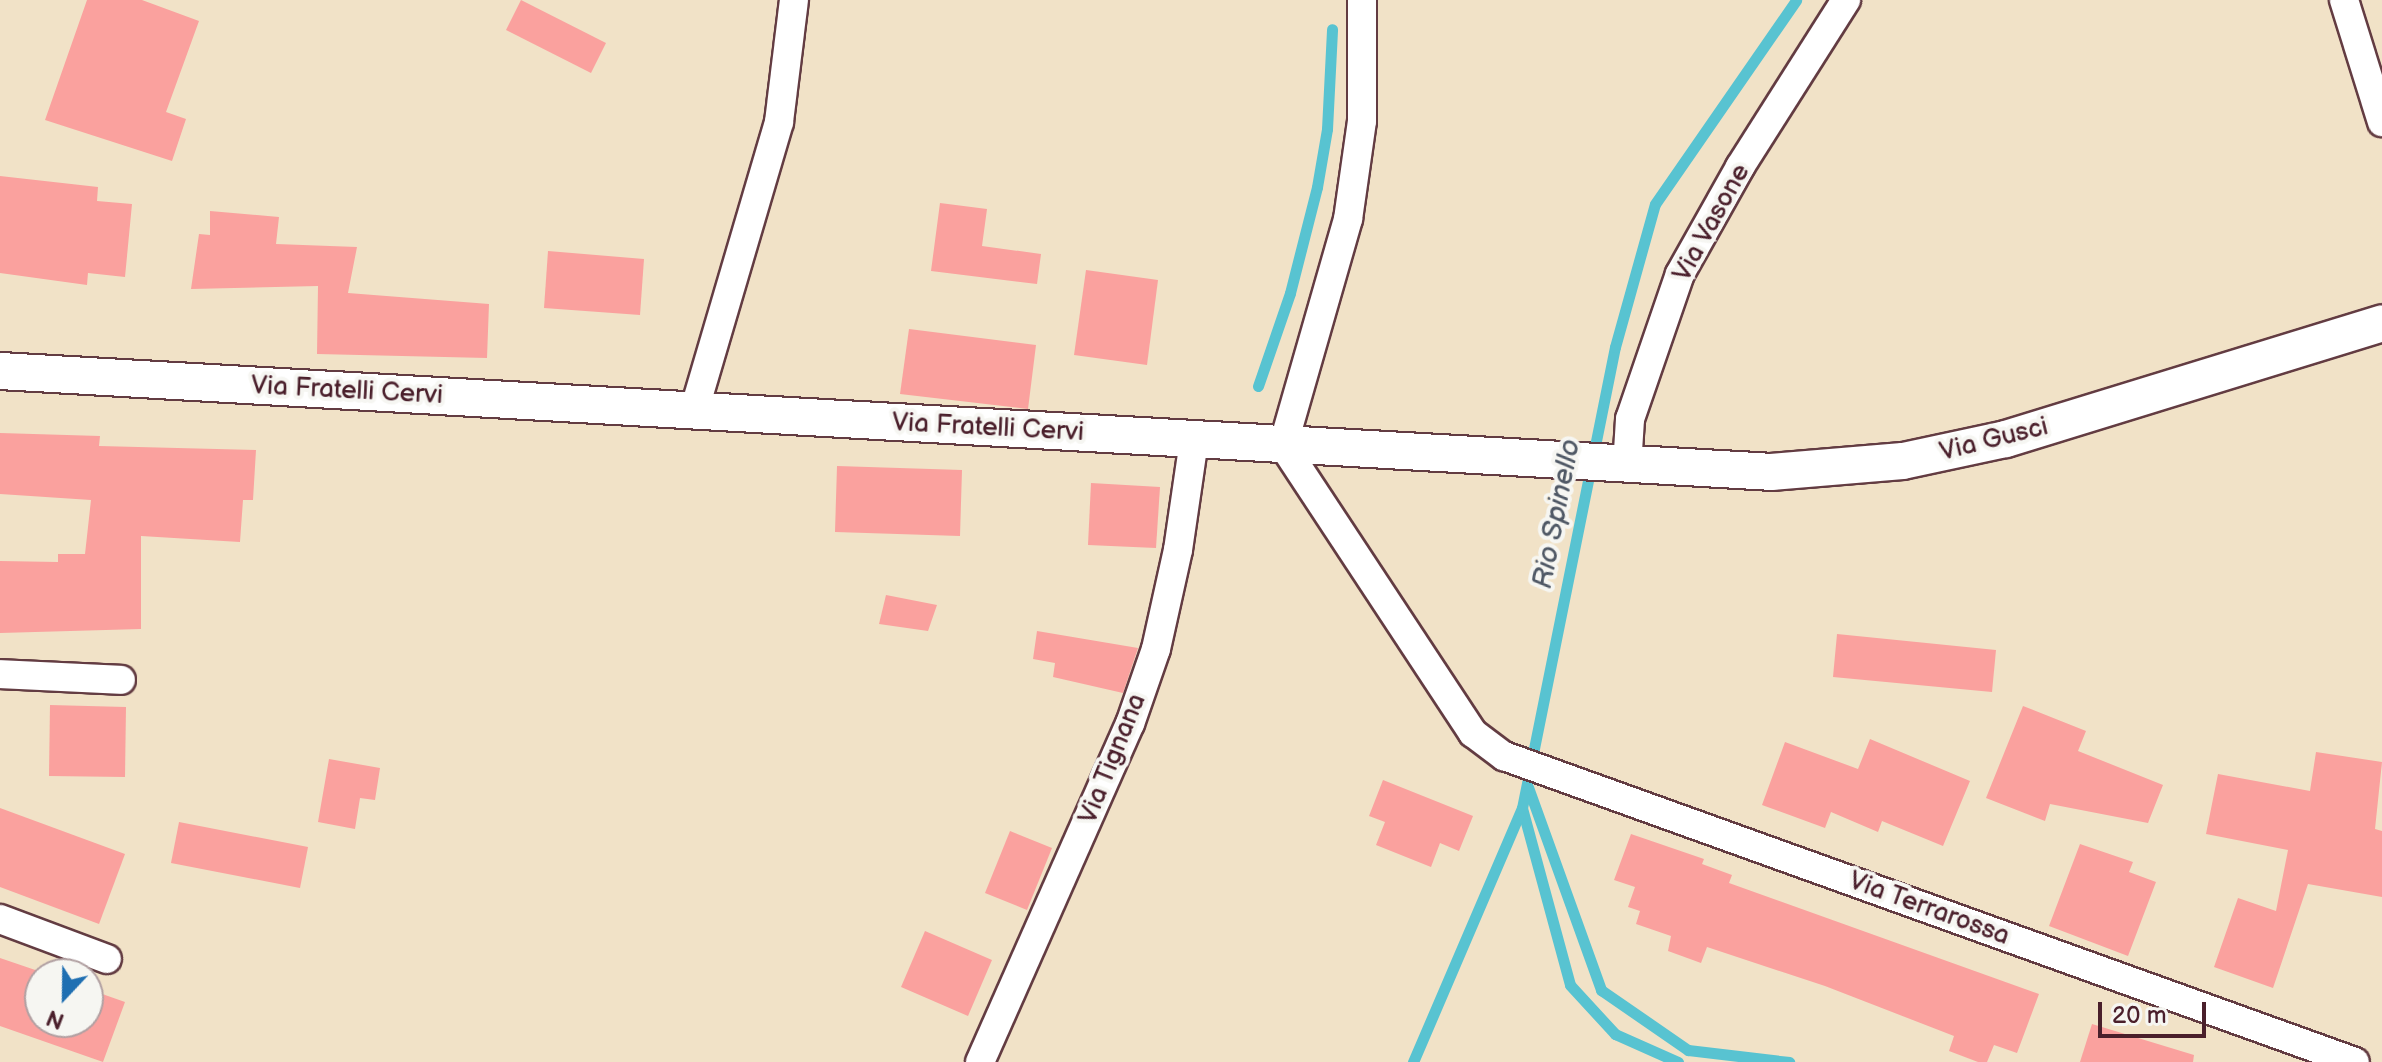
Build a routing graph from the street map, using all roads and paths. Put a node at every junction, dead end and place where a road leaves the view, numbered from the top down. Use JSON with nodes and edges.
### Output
{"nodes":[{"id":1,"x":794,"y":0,"type":"edge"},
{"id":2,"x":1362,"y":0,"type":"edge"},
{"id":3,"x":1846,"y":0,"type":"edge"},
{"id":4,"x":2344,"y":0,"type":"edge"},
{"id":5,"x":2382,"y":122,"type":"edge"},
{"id":6,"x":2382,"y":323,"type":"edge"},
{"id":7,"x":0,"y":371,"type":"edge"},
{"id":8,"x":694,"y":411,"type":"junction"},
{"id":9,"x":1194,"y":440,"type":"junction"},
{"id":10,"x":1283,"y":445,"type":"junction"},
{"id":11,"x":1591,"y":462,"type":"joint"},
{"id":12,"x":1627,"y":467,"type":"junction"},
{"id":13,"x":0,"y":674,"type":"edge"},
{"id":14,"x":121,"y":680,"type":"dead end"},
{"id":15,"x":0,"y":919,"type":"edge"},
{"id":16,"x":107,"y":959,"type":"dead end"},
{"id":17,"x":980,"y":1062,"type":"edge"},
{"id":18,"x":2355,"y":1062,"type":"edge"}],
"edges":[{"from":1,"to":8,"type":"street"},
{"from":2,"to":10,"type":"street"},
{"from":3,"to":12,"type":"street","name":"Via Vasone"},
{"from":4,"to":5,"type":"street"},
{"from":6,"to":12,"type":"street","name":"Via Gusci"},
{"from":7,"to":8,"type":"street","name":"Via Fratelli Cervi"},
{"from":8,"to":9,"type":"street","name":"Via Fratelli Cervi"},
{"from":9,"to":10,"type":"street","name":"Via Fratelli Cervi"},
{"from":9,"to":17,"type":"street","name":"Via Tignana"},
{"from":10,"to":11,"type":"street","name":"Via Fratelli Cervi"},
{"from":10,"to":18,"type":"street","name":"Via Terrarossa"},
{"from":11,"to":12,"type":"street","name":"Via Gusci"},
{"from":13,"to":14,"type":"street"},
{"from":15,"to":16,"type":"street"}]}
